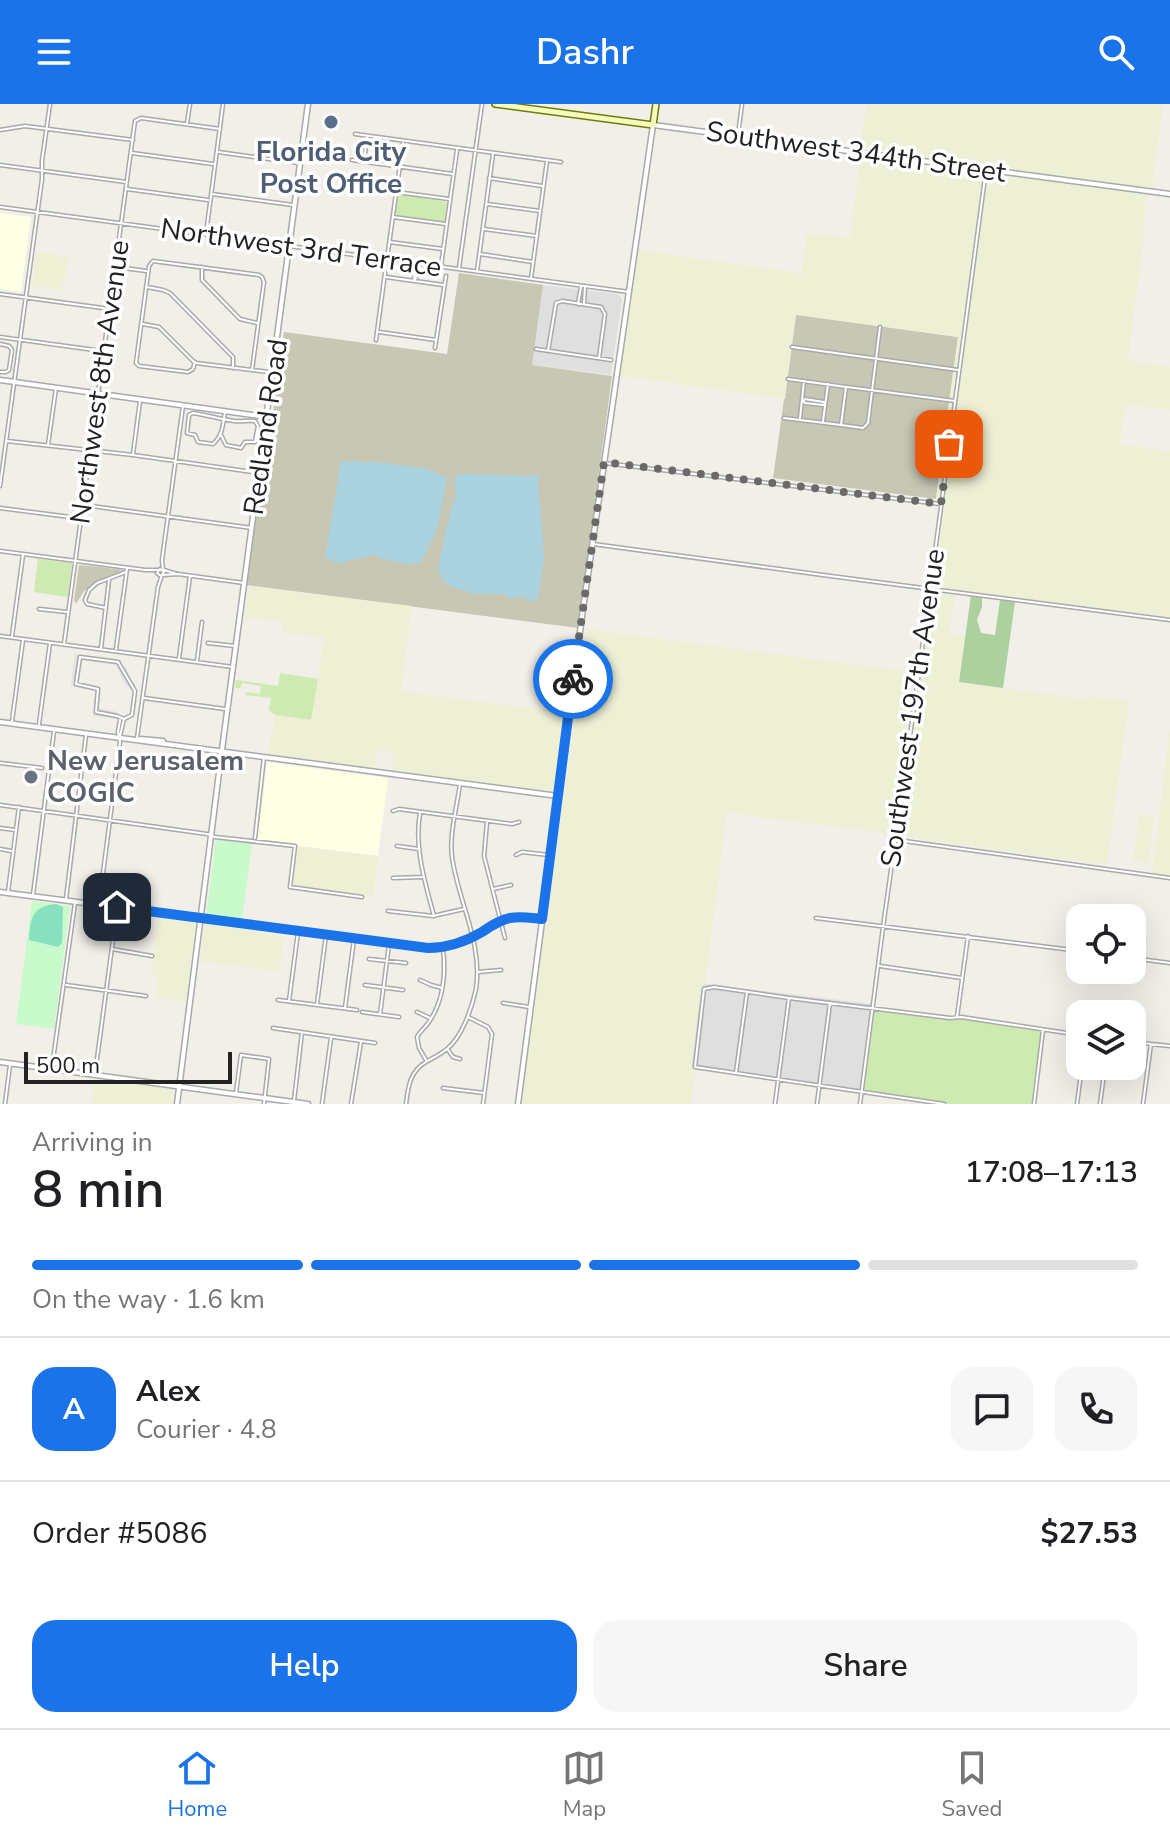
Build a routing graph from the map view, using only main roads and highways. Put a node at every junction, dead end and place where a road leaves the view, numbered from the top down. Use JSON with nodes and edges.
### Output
{"nodes":[{"id":1,"x":495,"y":104,"type":"edge"},
{"id":2,"x":656,"y":104,"type":"edge"},
{"id":3,"x":535,"y":107,"type":"edge"}],
"edges":[{"from":1,"to":3,"type":"main road","name":"Southwest 344th Street"},
{"from":2,"to":3,"type":"main road","name":"Southwest 344th Street"}]}
